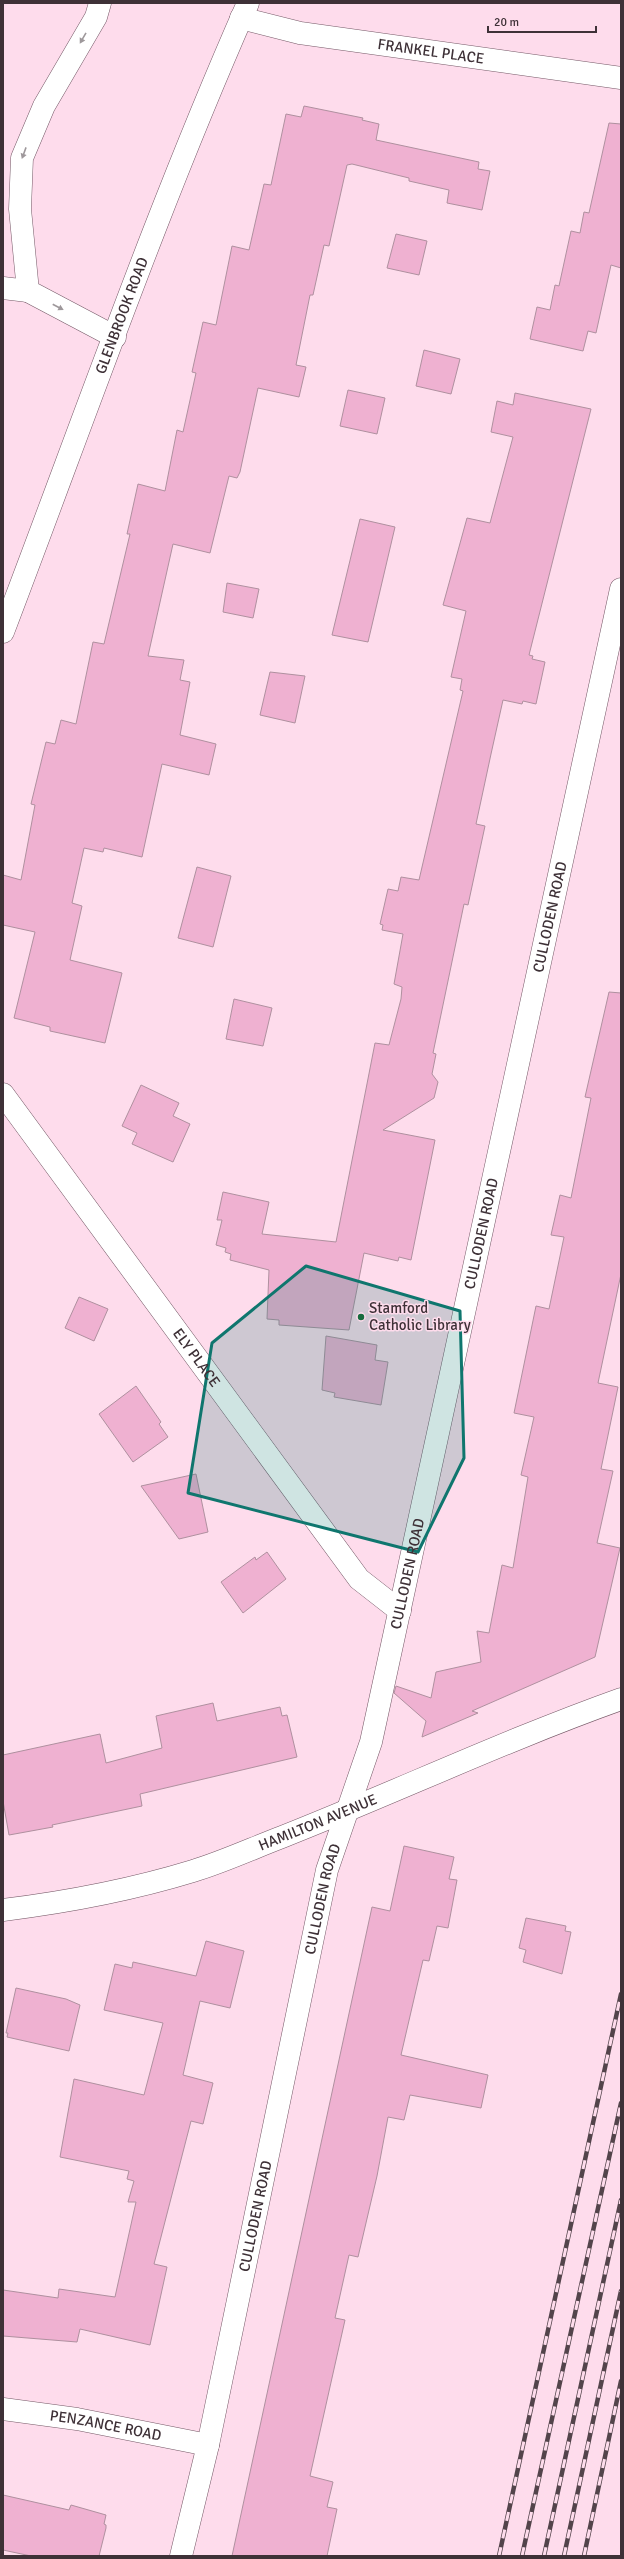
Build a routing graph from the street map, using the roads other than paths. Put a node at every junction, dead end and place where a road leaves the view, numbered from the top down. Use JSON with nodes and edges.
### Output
{"nodes":[{"id":1,"x":100,"y":3,"type":"edge"},
{"id":2,"x":245,"y":11,"type":"edge"},
{"id":3,"x":621,"y":78,"type":"edge"},
{"id":4,"x":3,"y":288,"type":"edge"},
{"id":5,"x":28,"y":291,"type":"junction"},
{"id":6,"x":115,"y":337,"type":"junction"},
{"id":7,"x":621,"y":589,"type":"edge"},
{"id":8,"x":3,"y":632,"type":"edge"},
{"id":9,"x":3,"y":1094,"type":"edge"},
{"id":10,"x":400,"y":1611,"type":"junction"},
{"id":11,"x":621,"y":1699,"type":"edge"},
{"id":12,"x":347,"y":1812,"type":"junction"},
{"id":13,"x":3,"y":1910,"type":"edge"},
{"id":14,"x":3,"y":2409,"type":"edge"},
{"id":15,"x":208,"y":2444,"type":"junction"},
{"id":16,"x":181,"y":2556,"type":"edge"}],
"edges":[{"from":1,"to":5,"type":"street","one_way":true},
{"from":2,"to":3,"type":"street","name":"FRANKEL PLACE"},
{"from":2,"to":6,"type":"street","name":"GLENBROOK ROAD"},
{"from":4,"to":5,"type":"street"},
{"from":5,"to":6,"type":"street","one_way":true},
{"from":6,"to":8,"type":"street","name":"GLENBROOK ROAD"},
{"from":7,"to":10,"type":"street","name":"CULLODEN ROAD"},
{"from":9,"to":10,"type":"street","name":"ELY PLACE"},
{"from":10,"to":12,"type":"street","name":"CULLODEN ROAD"},
{"from":11,"to":12,"type":"street","name":"HAMILTON AVENUE"},
{"from":12,"to":13,"type":"street","name":"HAMILTON AVENUE"},
{"from":12,"to":15,"type":"street","name":"CULLODEN ROAD"},
{"from":14,"to":15,"type":"street","name":"PENZANCE ROAD"},
{"from":15,"to":16,"type":"street","name":"CULLODEN ROAD"}]}
